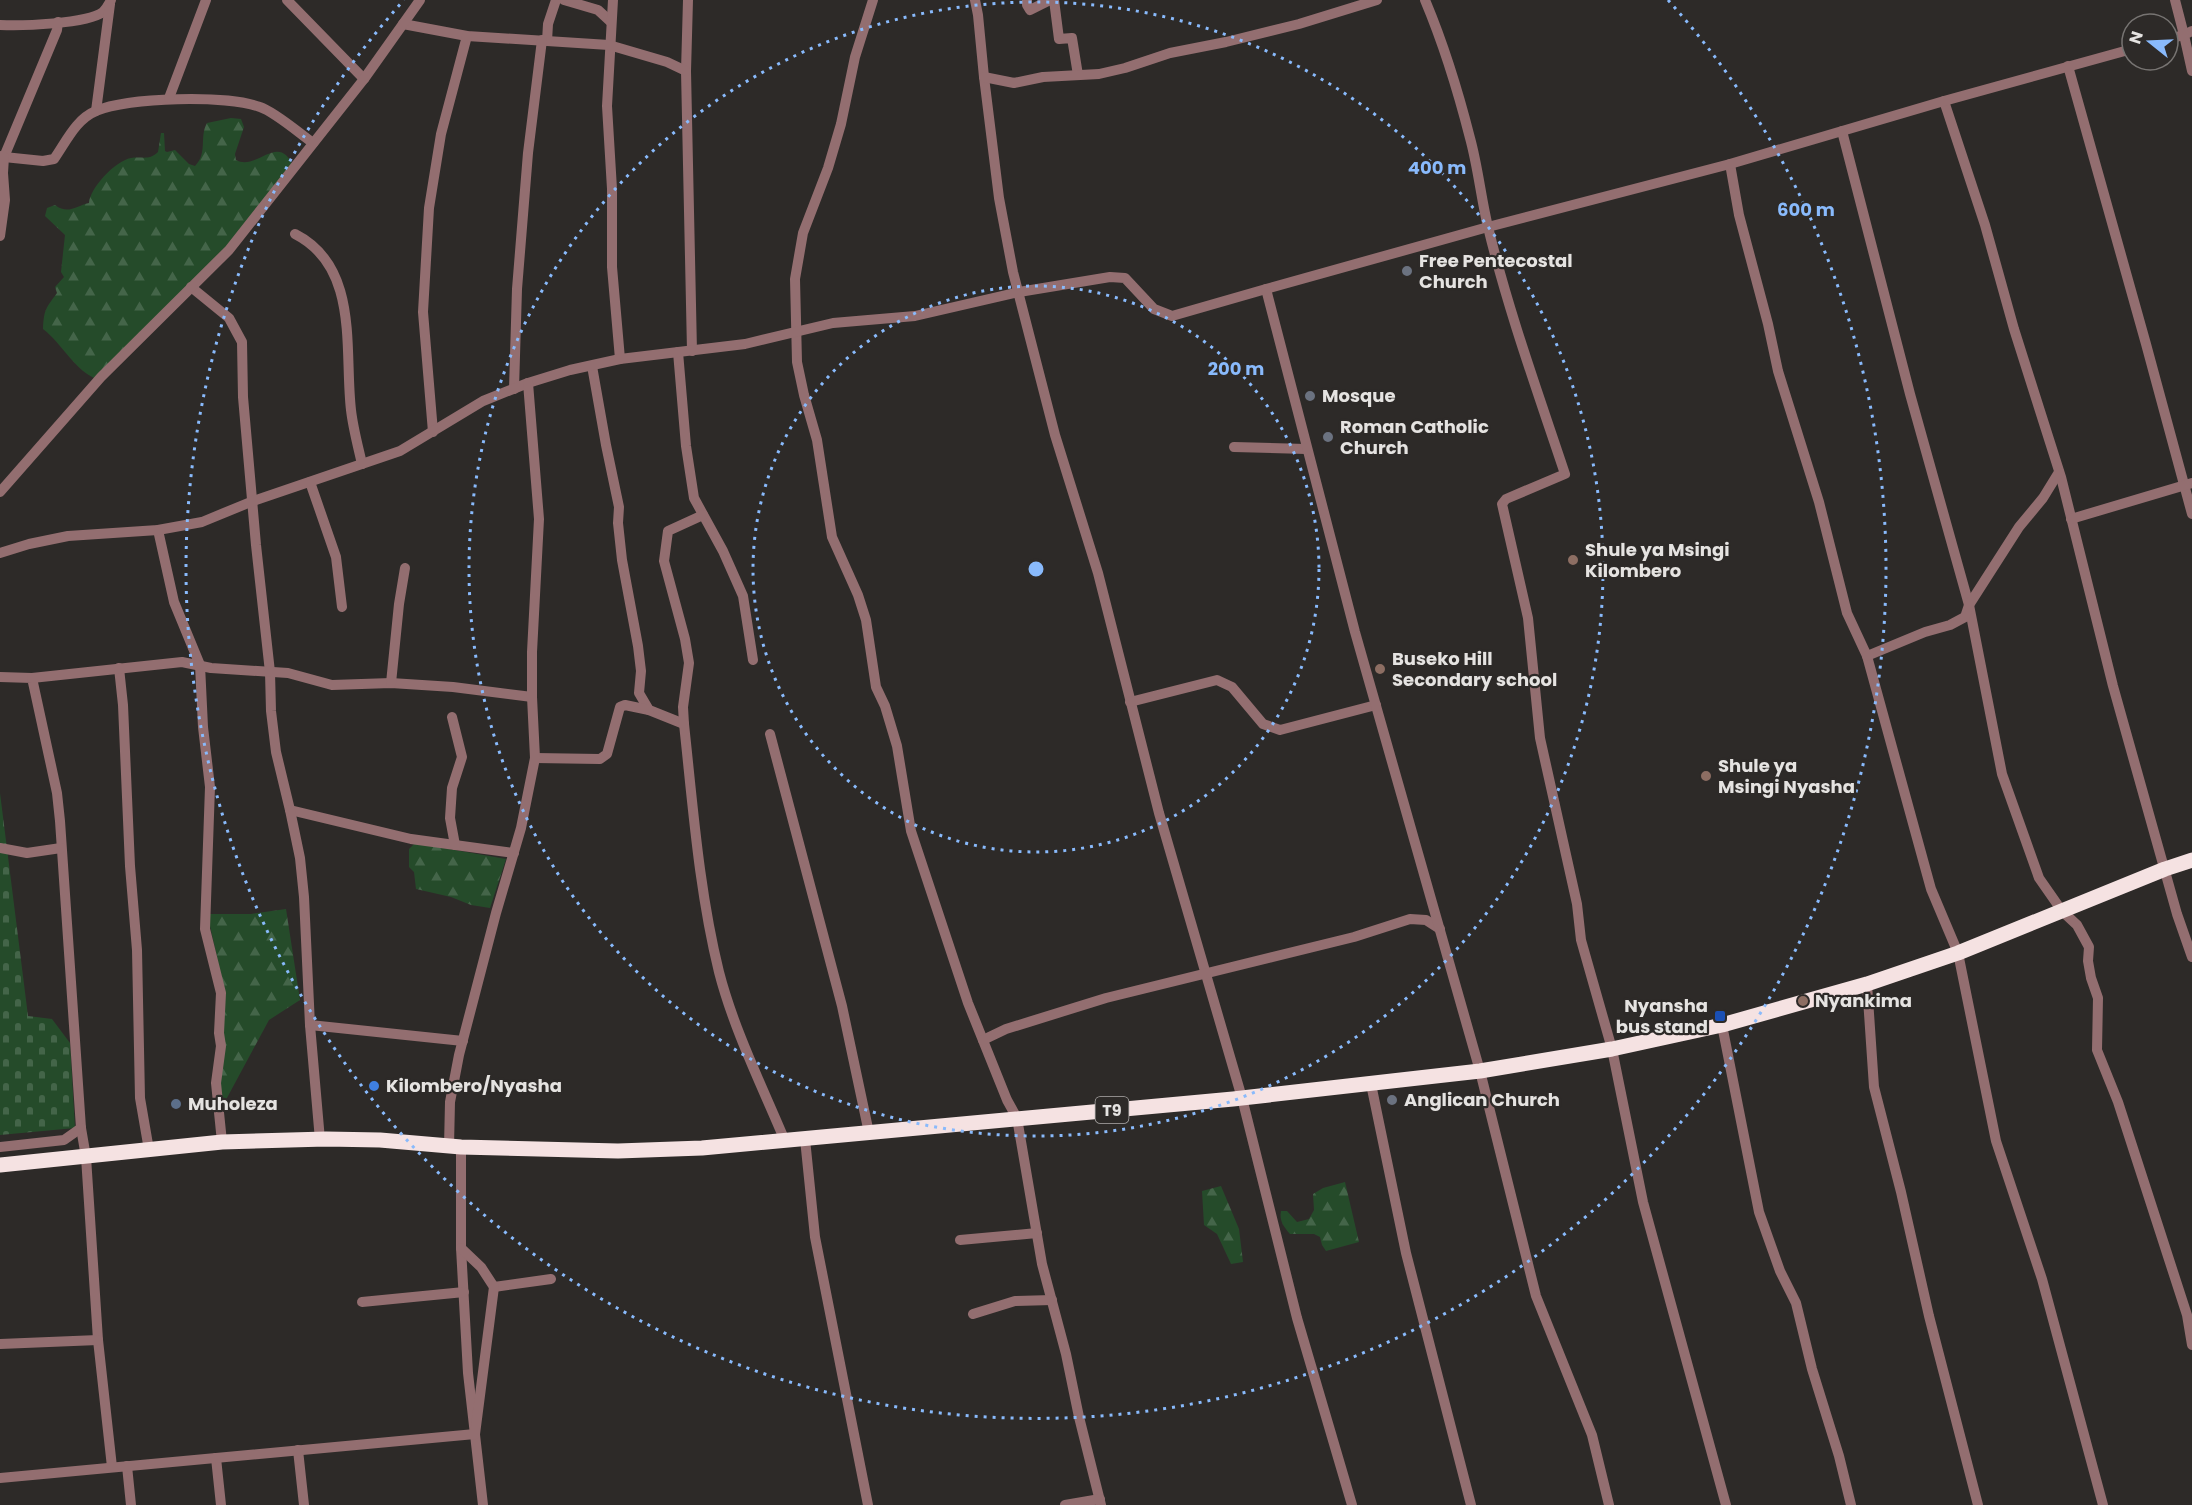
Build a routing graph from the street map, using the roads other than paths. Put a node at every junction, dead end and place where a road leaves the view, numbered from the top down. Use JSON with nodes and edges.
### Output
{"nodes":[{"id":1,"x":206,"y":0,"type":"edge"},
{"id":2,"x":287,"y":0,"type":"edge"},
{"id":3,"x":420,"y":0,"type":"edge"},
{"id":4,"x":556,"y":0,"type":"edge"},
{"id":5,"x":564,"y":0,"type":"edge"},
{"id":6,"x":613,"y":0,"type":"edge"},
{"id":7,"x":688,"y":0,"type":"edge"},
{"id":8,"x":873,"y":0,"type":"edge"},
{"id":9,"x":975,"y":0,"type":"edge"},
{"id":10,"x":1027,"y":0,"type":"edge"},
{"id":11,"x":1052,"y":0,"type":"edge"},
{"id":12,"x":1377,"y":0,"type":"edge"},
{"id":13,"x":1425,"y":0,"type":"edge"},
{"id":14,"x":2175,"y":0,"type":"edge"},
{"id":15,"x":110,"y":1,"type":"edge"},
{"id":16,"x":58,"y":22,"type":"junction"},
{"id":17,"x":611,"y":22,"type":"junction"},
{"id":18,"x":403,"y":24,"type":"junction"},
{"id":19,"x":0,"y":25,"type":"edge"},
{"id":20,"x":2188,"y":33,"type":"edge"},
{"id":21,"x":467,"y":36,"type":"junction"},
{"id":22,"x":545,"y":40,"type":"junction"},
{"id":23,"x":609,"y":45,"type":"junction"},
{"id":24,"x":2120,"y":52,"type":"edge"},
{"id":25,"x":2068,"y":66,"type":"junction"},
{"id":26,"x":686,"y":71,"type":"junction"},
{"id":27,"x":2192,"y":71,"type":"edge"},
{"id":28,"x":1078,"y":75,"type":"junction"},
{"id":29,"x":984,"y":77,"type":"junction"},
{"id":30,"x":364,"y":79,"type":"junction"},
{"id":31,"x":169,"y":98,"type":"junction"},
{"id":32,"x":1944,"y":101,"type":"junction"},
{"id":33,"x":96,"y":111,"type":"junction"},
{"id":34,"x":1842,"y":131,"type":"junction"},
{"id":35,"x":314,"y":143,"type":"junction"},
{"id":36,"x":2,"y":157,"type":"edge"},
{"id":37,"x":1730,"y":164,"type":"junction"},
{"id":38,"x":1488,"y":227,"type":"junction"},
{"id":39,"x":295,"y":234,"type":"dead end"},
{"id":40,"x":0,"y":236,"type":"edge"},
{"id":41,"x":191,"y":287,"type":"junction"},
{"id":42,"x":1266,"y":289,"type":"junction"},
{"id":43,"x":1019,"y":292,"type":"junction"},
{"id":44,"x":795,"y":331,"type":"junction"},
{"id":45,"x":692,"y":351,"type":"junction"},
{"id":46,"x":678,"y":352,"type":"junction"},
{"id":47,"x":620,"y":358,"type":"junction"},
{"id":48,"x":592,"y":366,"type":"junction"},
{"id":49,"x":528,"y":383,"type":"junction"},
{"id":50,"x":514,"y":388,"type":"junction"},
{"id":51,"x":433,"y":432,"type":"junction"},
{"id":52,"x":1234,"y":447,"type":"dead end"},
{"id":53,"x":1306,"y":449,"type":"junction"},
{"id":54,"x":362,"y":464,"type":"junction"},
{"id":55,"x":2059,"y":472,"type":"junction"},
{"id":56,"x":310,"y":482,"type":"junction"},
{"id":57,"x":2188,"y":484,"type":"edge"},
{"id":58,"x":0,"y":492,"type":"edge"},
{"id":59,"x":253,"y":501,"type":"junction"},
{"id":60,"x":2192,"y":514,"type":"edge"},
{"id":61,"x":704,"y":515,"type":"junction"},
{"id":62,"x":2071,"y":519,"type":"junction"},
{"id":63,"x":158,"y":530,"type":"junction"},
{"id":64,"x":0,"y":553,"type":"edge"},
{"id":65,"x":405,"y":568,"type":"dead end"},
{"id":66,"x":1969,"y":605,"type":"junction"},
{"id":67,"x":342,"y":607,"type":"dead end"},
{"id":68,"x":1867,"y":656,"type":"junction"},
{"id":69,"x":753,"y":660,"type":"dead end"},
{"id":70,"x":200,"y":665,"type":"junction"},
{"id":71,"x":119,"y":668,"type":"junction"},
{"id":72,"x":270,"y":672,"type":"junction"},
{"id":73,"x":0,"y":677,"type":"edge"},
{"id":74,"x":32,"y":678,"type":"junction"},
{"id":75,"x":391,"y":682,"type":"junction"},
{"id":76,"x":532,"y":697,"type":"junction"},
{"id":77,"x":1131,"y":702,"type":"junction"},
{"id":78,"x":1376,"y":705,"type":"junction"},
{"id":79,"x":649,"y":710,"type":"junction"},
{"id":80,"x":452,"y":717,"type":"dead end"},
{"id":81,"x":684,"y":724,"type":"junction"},
{"id":82,"x":770,"y":734,"type":"dead end"},
{"id":83,"x":535,"y":758,"type":"junction"},
{"id":84,"x":290,"y":810,"type":"junction"},
{"id":85,"x":455,"y":845,"type":"junction"},
{"id":86,"x":0,"y":848,"type":"edge"},
{"id":87,"x":61,"y":848,"type":"junction"},
{"id":88,"x":514,"y":853,"type":"junction"},
{"id":89,"x":2192,"y":860,"type":"edge"},
{"id":90,"x":2165,"y":869,"type":"junction"},
{"id":91,"x":2062,"y":911,"type":"junction"},
{"id":92,"x":1440,"y":928,"type":"junction"},
{"id":93,"x":1958,"y":953,"type":"junction"},
{"id":94,"x":2192,"y":957,"type":"edge"},
{"id":95,"x":1206,"y":974,"type":"junction"},
{"id":96,"x":1867,"y":984,"type":"junction"},
{"id":97,"x":310,"y":1025,"type":"junction"},
{"id":98,"x":1722,"y":1025,"type":"junction"},
{"id":99,"x":983,"y":1040,"type":"junction"},
{"id":100,"x":463,"y":1041,"type":"junction"},
{"id":101,"x":1612,"y":1049,"type":"junction"},
{"id":102,"x":1480,"y":1071,"type":"junction"},
{"id":103,"x":1371,"y":1083,"type":"junction"},
{"id":104,"x":1242,"y":1098,"type":"junction"},
{"id":105,"x":1017,"y":1118,"type":"junction"},
{"id":106,"x":81,"y":1128,"type":"junction"},
{"id":107,"x":869,"y":1133,"type":"junction"},
{"id":108,"x":806,"y":1139,"type":"junction"},
{"id":109,"x":320,"y":1140,"type":"junction"},
{"id":110,"x":785,"y":1141,"type":"junction"},
{"id":111,"x":222,"y":1142,"type":"junction"},
{"id":112,"x":455,"y":1146,"type":"junction"},
{"id":113,"x":0,"y":1147,"type":"edge"},
{"id":114,"x":149,"y":1150,"type":"junction"},
{"id":115,"x":86,"y":1157,"type":"junction"},
{"id":116,"x":0,"y":1165,"type":"edge"},
{"id":117,"x":1036,"y":1233,"type":"junction"},
{"id":118,"x":960,"y":1240,"type":"dead end"},
{"id":119,"x":461,"y":1248,"type":"junction"},
{"id":120,"x":551,"y":1279,"type":"dead end"},
{"id":121,"x":494,"y":1287,"type":"junction"},
{"id":122,"x":464,"y":1292,"type":"junction"},
{"id":123,"x":1052,"y":1300,"type":"junction"},
{"id":124,"x":362,"y":1302,"type":"dead end"},
{"id":125,"x":973,"y":1314,"type":"dead end"},
{"id":126,"x":98,"y":1340,"type":"junction"},
{"id":127,"x":0,"y":1344,"type":"edge"},
{"id":128,"x":2192,"y":1345,"type":"edge"},
{"id":129,"x":475,"y":1434,"type":"junction"},
{"id":130,"x":298,"y":1450,"type":"junction"},
{"id":131,"x":216,"y":1458,"type":"junction"},
{"id":132,"x":127,"y":1466,"type":"junction"},
{"id":133,"x":112,"y":1467,"type":"junction"},
{"id":134,"x":0,"y":1478,"type":"edge"},
{"id":135,"x":1100,"y":1502,"type":"edge"},
{"id":136,"x":131,"y":1505,"type":"edge"},
{"id":137,"x":220,"y":1505,"type":"edge"},
{"id":138,"x":304,"y":1505,"type":"edge"},
{"id":139,"x":483,"y":1505,"type":"edge"},
{"id":140,"x":868,"y":1505,"type":"edge"},
{"id":141,"x":1065,"y":1505,"type":"edge"},
{"id":142,"x":1352,"y":1505,"type":"edge"},
{"id":143,"x":1471,"y":1505,"type":"edge"},
{"id":144,"x":1609,"y":1505,"type":"edge"},
{"id":145,"x":1726,"y":1505,"type":"edge"},
{"id":146,"x":1851,"y":1505,"type":"edge"},
{"id":147,"x":1978,"y":1505,"type":"edge"},
{"id":148,"x":2103,"y":1505,"type":"edge"}],
"edges":[{"from":1,"to":31,"type":"street"},
{"from":2,"to":30,"type":"street"},
{"from":3,"to":18,"type":"street"},
{"from":4,"to":22,"type":"street"},
{"from":5,"to":17,"type":"street"},
{"from":6,"to":17,"type":"street"},
{"from":7,"to":26,"type":"street"},
{"from":8,"to":44,"type":"street"},
{"from":9,"to":29,"type":"street"},
{"from":10,"to":11,"type":"street"},
{"from":11,"to":28,"type":"street"},
{"from":12,"to":28,"type":"street"},
{"from":13,"to":38,"type":"street"},
{"from":14,"to":20,"type":"street"},
{"from":15,"to":16,"type":"street"},
{"from":15,"to":33,"type":"street"},
{"from":16,"to":19,"type":"street"},
{"from":16,"to":36,"type":"street"},
{"from":17,"to":23,"type":"street"},
{"from":18,"to":21,"type":"street"},
{"from":18,"to":30,"type":"street"},
{"from":20,"to":27,"type":"street"},
{"from":21,"to":22,"type":"street"},
{"from":21,"to":51,"type":"street"},
{"from":22,"to":23,"type":"street"},
{"from":22,"to":50,"type":"street"},
{"from":23,"to":26,"type":"street"},
{"from":23,"to":47,"type":"street"},
{"from":24,"to":25,"type":"street"},
{"from":25,"to":32,"type":"street"},
{"from":25,"to":57,"type":"street"},
{"from":26,"to":45,"type":"street"},
{"from":28,"to":29,"type":"street"},
{"from":29,"to":43,"type":"street"},
{"from":30,"to":35,"type":"street"},
{"from":31,"to":33,"type":"street"},
{"from":31,"to":35,"type":"street"},
{"from":32,"to":34,"type":"street"},
{"from":32,"to":55,"type":"street"},
{"from":33,"to":36,"type":"street"},
{"from":34,"to":37,"type":"street"},
{"from":34,"to":66,"type":"street"},
{"from":35,"to":41,"type":"street"},
{"from":36,"to":40,"type":"street"},
{"from":37,"to":38,"type":"street"},
{"from":37,"to":68,"type":"street"},
{"from":38,"to":42,"type":"street"},
{"from":38,"to":101,"type":"street"},
{"from":39,"to":54,"type":"street"},
{"from":41,"to":58,"type":"street"},
{"from":41,"to":59,"type":"street"},
{"from":42,"to":43,"type":"street"},
{"from":42,"to":53,"type":"street"},
{"from":43,"to":44,"type":"street"},
{"from":43,"to":77,"type":"street"},
{"from":44,"to":45,"type":"street"},
{"from":44,"to":99,"type":"street"},
{"from":45,"to":46,"type":"street"},
{"from":46,"to":47,"type":"street"},
{"from":46,"to":61,"type":"street"},
{"from":47,"to":48,"type":"street"},
{"from":48,"to":49,"type":"street"},
{"from":48,"to":79,"type":"street"},
{"from":49,"to":50,"type":"street"},
{"from":49,"to":76,"type":"street"},
{"from":50,"to":51,"type":"street"},
{"from":51,"to":54,"type":"street"},
{"from":52,"to":53,"type":"street"},
{"from":53,"to":78,"type":"street"},
{"from":54,"to":56,"type":"street"},
{"from":55,"to":62,"type":"street"},
{"from":55,"to":66,"type":"street"},
{"from":56,"to":59,"type":"street"},
{"from":56,"to":67,"type":"street"},
{"from":57,"to":60,"type":"street"},
{"from":57,"to":62,"type":"street"},
{"from":59,"to":63,"type":"street"},
{"from":59,"to":72,"type":"street"},
{"from":61,"to":69,"type":"street"},
{"from":61,"to":81,"type":"street"},
{"from":62,"to":90,"type":"street"},
{"from":63,"to":64,"type":"street"},
{"from":63,"to":70,"type":"street"},
{"from":65,"to":75,"type":"street"},
{"from":66,"to":68,"type":"street"},
{"from":66,"to":91,"type":"street"},
{"from":68,"to":93,"type":"street"},
{"from":70,"to":71,"type":"street"},
{"from":70,"to":72,"type":"street"},
{"from":70,"to":111,"type":"street"},
{"from":71,"to":74,"type":"street"},
{"from":71,"to":114,"type":"street"},
{"from":72,"to":75,"type":"street"},
{"from":72,"to":84,"type":"street"},
{"from":73,"to":74,"type":"street"},
{"from":74,"to":87,"type":"street"},
{"from":75,"to":76,"type":"street"},
{"from":76,"to":83,"type":"street"},
{"from":77,"to":78,"type":"street"},
{"from":77,"to":95,"type":"street"},
{"from":78,"to":92,"type":"street"},
{"from":79,"to":81,"type":"street"},
{"from":79,"to":83,"type":"street"},
{"from":80,"to":85,"type":"street"},
{"from":81,"to":110,"type":"street"},
{"from":82,"to":107,"type":"street"},
{"from":83,"to":88,"type":"street"},
{"from":84,"to":85,"type":"street"},
{"from":84,"to":97,"type":"street"},
{"from":85,"to":88,"type":"street"},
{"from":86,"to":87,"type":"street"},
{"from":87,"to":106,"type":"street"},
{"from":88,"to":100,"type":"street"},
{"from":89,"to":90,"type":"highway","number":"T9"},
{"from":90,"to":91,"type":"highway","number":"T9"},
{"from":90,"to":94,"type":"street"},
{"from":91,"to":93,"type":"highway","number":"T9"},
{"from":91,"to":128,"type":"street"},
{"from":92,"to":95,"type":"street"},
{"from":92,"to":102,"type":"street"},
{"from":93,"to":96,"type":"highway","number":"T9"},
{"from":93,"to":148,"type":"street"},
{"from":95,"to":99,"type":"street"},
{"from":95,"to":104,"type":"street"},
{"from":96,"to":98,"type":"highway","number":"T9"},
{"from":96,"to":147,"type":"street"},
{"from":97,"to":100,"type":"street"},
{"from":97,"to":109,"type":"street"},
{"from":98,"to":101,"type":"highway","number":"T9"},
{"from":98,"to":146,"type":"street"},
{"from":99,"to":105,"type":"street"},
{"from":100,"to":112,"type":"street"},
{"from":101,"to":102,"type":"highway","number":"T9"},
{"from":101,"to":145,"type":"street"},
{"from":102,"to":103,"type":"highway","number":"T9"},
{"from":102,"to":144,"type":"street"},
{"from":103,"to":104,"type":"highway","number":"T9"},
{"from":103,"to":143,"type":"street"},
{"from":104,"to":105,"type":"highway","number":"T9"},
{"from":104,"to":142,"type":"street"},
{"from":105,"to":107,"type":"highway","number":"T9"},
{"from":105,"to":117,"type":"street"},
{"from":106,"to":113,"type":"street"},
{"from":106,"to":115,"type":"street"},
{"from":107,"to":108,"type":"highway","number":"T9"},
{"from":108,"to":110,"type":"highway","number":"T9"},
{"from":108,"to":140,"type":"street"},
{"from":109,"to":111,"type":"highway","number":"T9"},
{"from":109,"to":112,"type":"highway","number":"T9"},
{"from":110,"to":112,"type":"highway","number":"T9"},
{"from":111,"to":114,"type":"highway","number":"T9"},
{"from":112,"to":119,"type":"street"},
{"from":114,"to":115,"type":"highway","number":"T9"},
{"from":115,"to":116,"type":"highway","number":"T9"},
{"from":115,"to":126,"type":"street"},
{"from":117,"to":118,"type":"street"},
{"from":117,"to":123,"type":"street"},
{"from":119,"to":121,"type":"street"},
{"from":119,"to":122,"type":"street"},
{"from":120,"to":121,"type":"street"},
{"from":121,"to":129,"type":"street"},
{"from":122,"to":124,"type":"street"},
{"from":122,"to":129,"type":"street"},
{"from":123,"to":125,"type":"street"},
{"from":123,"to":135,"type":"street"},
{"from":126,"to":127,"type":"street"},
{"from":126,"to":133,"type":"street"},
{"from":129,"to":130,"type":"street"},
{"from":129,"to":139,"type":"street"},
{"from":130,"to":131,"type":"street"},
{"from":130,"to":138,"type":"street"},
{"from":131,"to":132,"type":"street"},
{"from":131,"to":137,"type":"street"},
{"from":132,"to":133,"type":"street"},
{"from":132,"to":136,"type":"street"},
{"from":133,"to":134,"type":"street"},
{"from":135,"to":141,"type":"street"}]}
